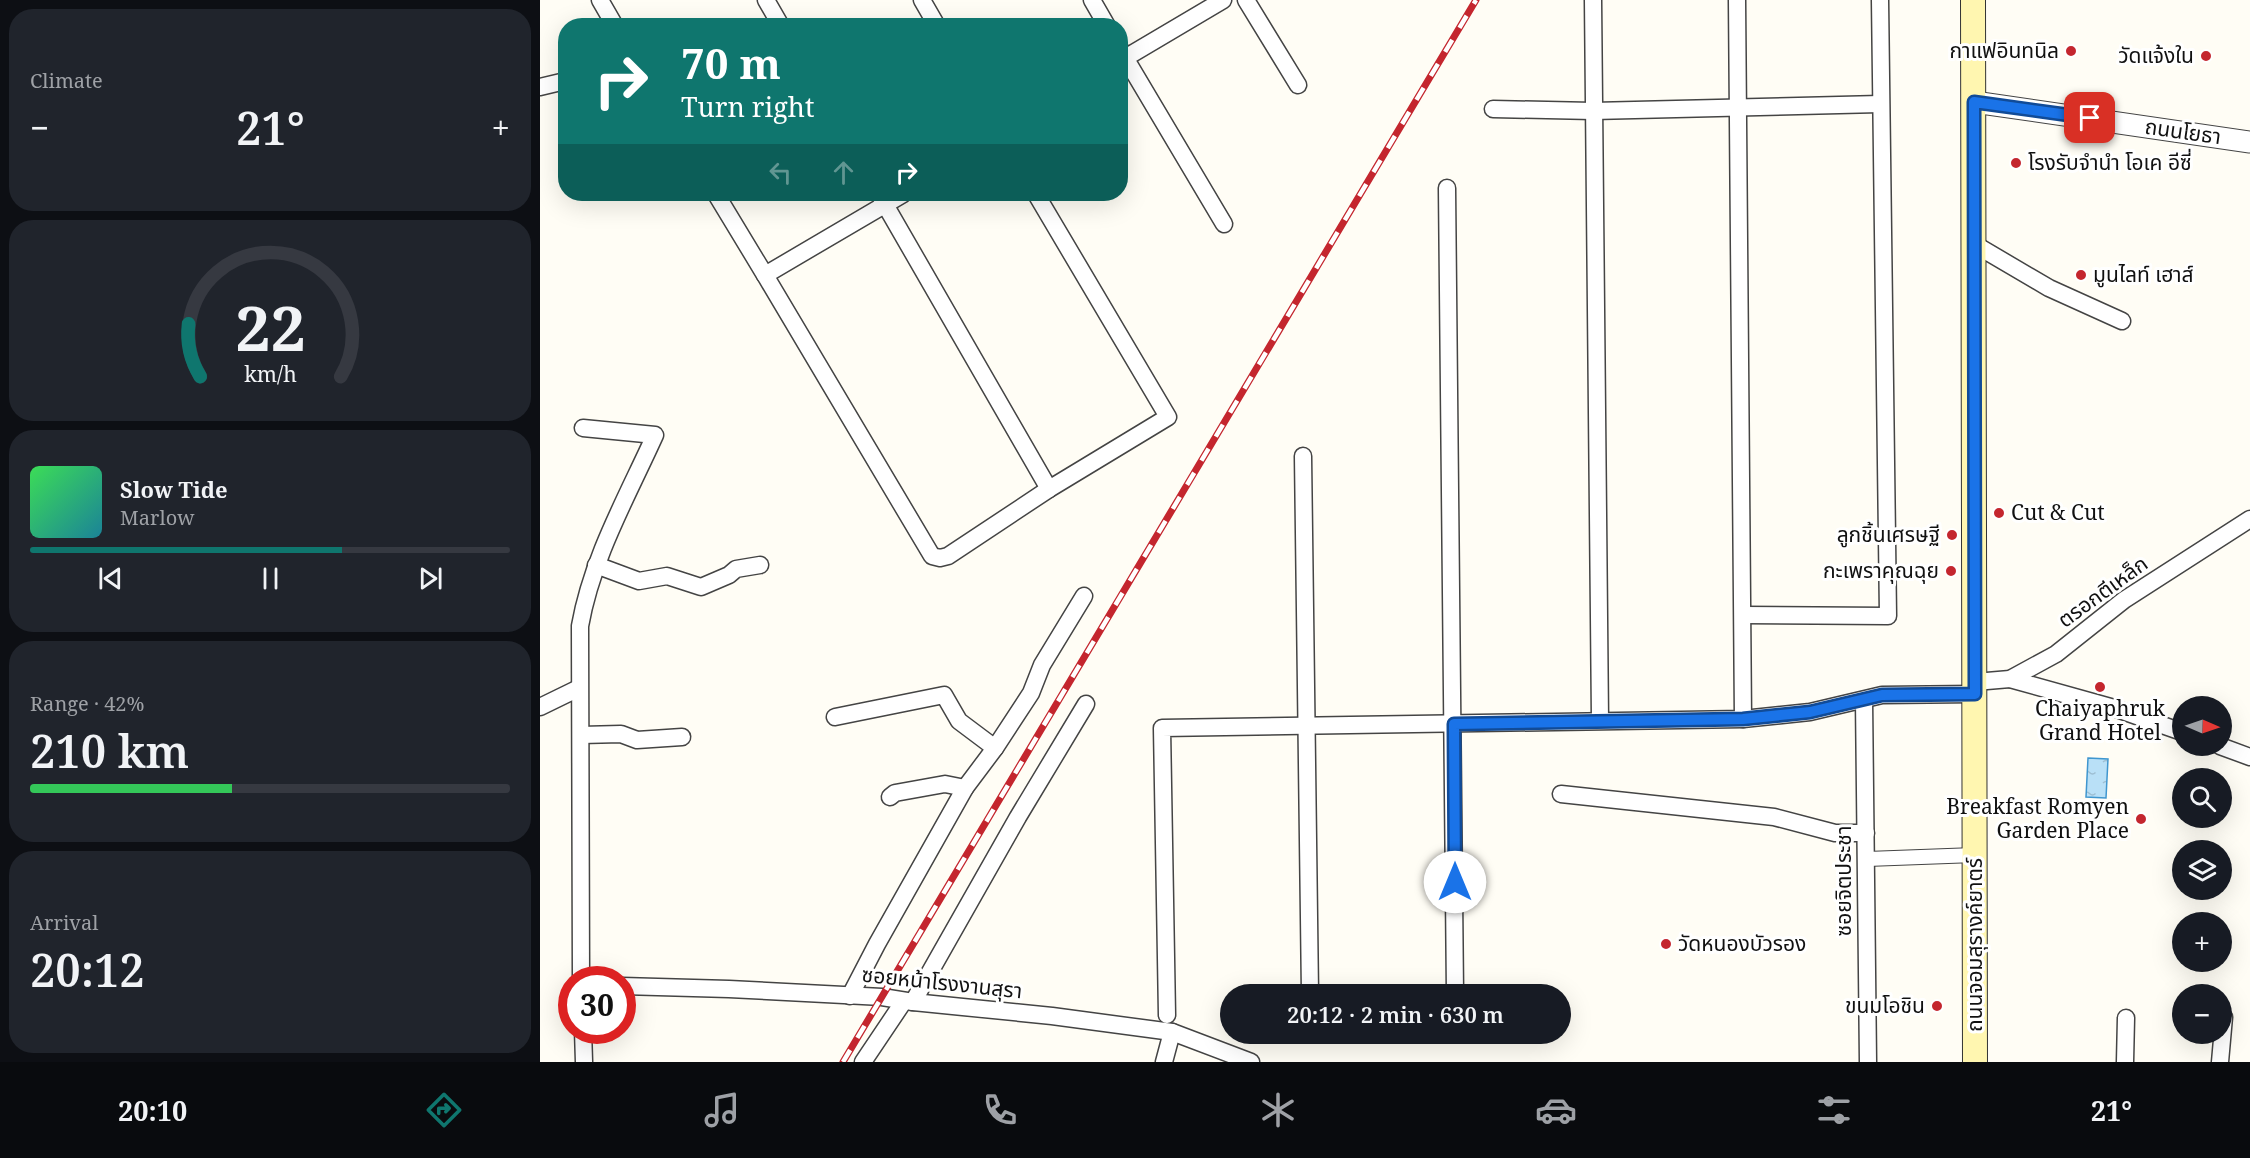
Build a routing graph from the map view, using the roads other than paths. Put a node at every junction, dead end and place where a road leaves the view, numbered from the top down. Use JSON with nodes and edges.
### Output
{"nodes":[{"id":1,"x":600,"y":0,"type":"edge"},
{"id":2,"x":766,"y":0,"type":"edge"},
{"id":3,"x":922,"y":0,"type":"edge"},
{"id":4,"x":1092,"y":0,"type":"edge"},
{"id":5,"x":1223,"y":0,"type":"edge"},
{"id":6,"x":1246,"y":0,"type":"edge"},
{"id":7,"x":1593,"y":0,"type":"edge"},
{"id":8,"x":1737,"y":0,"type":"edge"},
{"id":9,"x":1880,"y":0,"type":"edge"},
{"id":10,"x":1973,"y":0,"type":"edge"},
{"id":11,"x":610,"y":18,"type":"edge"},
{"id":12,"x":776,"y":18,"type":"edge"},
{"id":13,"x":932,"y":18,"type":"edge"},
{"id":14,"x":1102,"y":18,"type":"edge"},
{"id":15,"x":1128,"y":53,"type":"edge"},
{"id":16,"x":1128,"y":66,"type":"edge"},
{"id":17,"x":558,"y":83,"type":"edge"},
{"id":18,"x":1298,"y":85,"type":"dead end"},
{"id":19,"x":540,"y":87,"type":"edge"},
{"id":20,"x":1974,"y":102,"type":"junction"},
{"id":21,"x":1880,"y":104,"type":"junction"},
{"id":22,"x":1738,"y":106,"type":"junction"},
{"id":23,"x":1493,"y":109,"type":"dead end"},
{"id":24,"x":1593,"y":111,"type":"junction"},
{"id":25,"x":2250,"y":142,"type":"edge"},
{"id":26,"x":1447,"y":188,"type":"dead end"},
{"id":27,"x":720,"y":201,"type":"edge"},
{"id":28,"x":879,"y":201,"type":"edge"},
{"id":29,"x":883,"y":201,"type":"edge"},
{"id":30,"x":1040,"y":201,"type":"edge"},
{"id":31,"x":1224,"y":225,"type":"dead end"},
{"id":32,"x":1974,"y":244,"type":"junction"},
{"id":33,"x":765,"y":275,"type":"junction"},
{"id":34,"x":2122,"y":321,"type":"dead end"},
{"id":35,"x":584,"y":428,"type":"dead end"},
{"id":36,"x":1303,"y":456,"type":"dead end"},
{"id":37,"x":1049,"y":489,"type":"junction"},
{"id":38,"x":2250,"y":519,"type":"edge"},
{"id":39,"x":596,"y":565,"type":"junction"},
{"id":40,"x":760,"y":565,"type":"dead end"},
{"id":41,"x":1083,"y":596,"type":"dead end"},
{"id":42,"x":1744,"y":615,"type":"junction"},
{"id":43,"x":2010,"y":679,"type":"junction"},
{"id":44,"x":579,"y":688,"type":"junction"},
{"id":45,"x":1975,"y":688,"type":"junction"},
{"id":46,"x":1864,"y":700,"type":"junction"},
{"id":47,"x":1086,"y":704,"type":"dead end"},
{"id":48,"x":540,"y":707,"type":"edge"},
{"id":49,"x":835,"y":717,"type":"dead end"},
{"id":50,"x":1743,"y":719,"type":"junction"},
{"id":51,"x":1600,"y":720,"type":"junction"},
{"id":52,"x":1454,"y":724,"type":"junction"},
{"id":53,"x":1307,"y":726,"type":"junction"},
{"id":54,"x":2172,"y":728,"type":"edge"},
{"id":55,"x":581,"y":735,"type":"junction"},
{"id":56,"x":682,"y":737,"type":"dead end"},
{"id":57,"x":995,"y":748,"type":"junction"},
{"id":58,"x":2232,"y":750,"type":"edge"},
{"id":59,"x":2250,"y":757,"type":"edge"},
{"id":60,"x":965,"y":788,"type":"junction"},
{"id":61,"x":1561,"y":794,"type":"dead end"},
{"id":62,"x":890,"y":797,"type":"dead end"},
{"id":63,"x":1866,"y":834,"type":"junction"},
{"id":64,"x":1975,"y":855,"type":"junction"},
{"id":65,"x":1867,"y":859,"type":"junction"},
{"id":66,"x":581,"y":966,"type":"edge"},
{"id":67,"x":1310,"y":984,"type":"edge"},
{"id":68,"x":1455,"y":984,"type":"edge"},
{"id":69,"x":636,"y":986,"type":"edge"},
{"id":70,"x":850,"y":996,"type":"junction"},
{"id":71,"x":908,"y":1001,"type":"junction"},
{"id":72,"x":1167,"y":1015,"type":"dead end"},
{"id":73,"x":2126,"y":1018,"type":"dead end"},
{"id":74,"x":1172,"y":1032,"type":"junction"},
{"id":75,"x":583,"y":1044,"type":"edge"},
{"id":76,"x":2222,"y":1044,"type":"edge"},
{"id":77,"x":584,"y":1062,"type":"edge"},
{"id":78,"x":863,"y":1062,"type":"edge"},
{"id":79,"x":1164,"y":1062,"type":"edge"},
{"id":80,"x":1251,"y":1062,"type":"edge"},
{"id":81,"x":1868,"y":1062,"type":"edge"},
{"id":82,"x":1975,"y":1062,"type":"edge"},
{"id":83,"x":2125,"y":1062,"type":"edge"},
{"id":84,"x":2220,"y":1062,"type":"edge"}],
"edges":[{"from":1,"to":11,"type":"street"},
{"from":2,"to":12,"type":"street"},
{"from":3,"to":13,"type":"street"},
{"from":4,"to":14,"type":"street"},
{"from":5,"to":15,"type":"street"},
{"from":6,"to":18,"type":"street"},
{"from":7,"to":24,"type":"street"},
{"from":8,"to":22,"type":"street"},
{"from":9,"to":21,"type":"street"},
{"from":10,"to":20,"type":"main road","name":"ถนนจอมสุรางค์ยาตร์"},
{"from":16,"to":31,"type":"street"},
{"from":17,"to":19,"type":"street"},
{"from":20,"to":25,"type":"street","name":"ถนนโยธา"},
{"from":20,"to":32,"type":"main road","name":"ถนนจอมสุรางค์ยาตร์"},
{"from":21,"to":22,"type":"street"},
{"from":21,"to":42,"type":"street"},
{"from":22,"to":24,"type":"street"},
{"from":22,"to":42,"type":"street"},
{"from":23,"to":24,"type":"street"},
{"from":24,"to":51,"type":"street"},
{"from":26,"to":52,"type":"street"},
{"from":27,"to":33,"type":"street"},
{"from":28,"to":33,"type":"street"},
{"from":29,"to":37,"type":"street"},
{"from":30,"to":37,"type":"street"},
{"from":32,"to":34,"type":"street"},
{"from":32,"to":45,"type":"main road","name":"ถนนจอมสุรางค์ยาตร์"},
{"from":33,"to":37,"type":"street"},
{"from":35,"to":39,"type":"street"},
{"from":36,"to":53,"type":"street"},
{"from":38,"to":43,"type":"street","name":"ตรอกตีเหล็ก"},
{"from":39,"to":40,"type":"street"},
{"from":39,"to":44,"type":"street"},
{"from":41,"to":57,"type":"street"},
{"from":42,"to":50,"type":"street"},
{"from":43,"to":45,"type":"street","name":"ตรอกตีเหล็ก"},
{"from":43,"to":54,"type":"street"},
{"from":44,"to":48,"type":"street"},
{"from":44,"to":55,"type":"street"},
{"from":45,"to":46,"type":"street","name":"ตรอกตีเหล็ก"},
{"from":45,"to":64,"type":"main road","name":"ถนนจอมสุรางค์ยาตร์"},
{"from":46,"to":50,"type":"street","name":"ตรอกตีเหล็ก"},
{"from":46,"to":63,"type":"street","name":"ซอยจิตประชา"},
{"from":47,"to":71,"type":"street"},
{"from":49,"to":57,"type":"street"},
{"from":50,"to":51,"type":"street","name":"ตรอกตีเหล็ก"},
{"from":51,"to":52,"type":"street","name":"ตรอกตีเหล็ก"},
{"from":52,"to":53,"type":"street","name":"ตรอกตีเหล็ก"},
{"from":52,"to":68,"type":"street"},
{"from":53,"to":67,"type":"street"},
{"from":53,"to":72,"type":"street","name":"ตรอกตีเหล็ก"},
{"from":55,"to":56,"type":"street"},
{"from":55,"to":66,"type":"street"},
{"from":57,"to":60,"type":"street"},
{"from":58,"to":59,"type":"street"},
{"from":60,"to":62,"type":"street"},
{"from":60,"to":70,"type":"street"},
{"from":61,"to":63,"type":"street"},
{"from":63,"to":65,"type":"street","name":"ซอยจิตประชา"},
{"from":64,"to":65,"type":"street"},
{"from":64,"to":82,"type":"main road","name":"ถนนจอมสุรางค์ยาตร์"},
{"from":65,"to":81,"type":"street","name":"ซอยจิตประชา"},
{"from":69,"to":70,"type":"street","name":"ซอยหน้าโรงงานสุรา"},
{"from":70,"to":71,"type":"street","name":"ซอยหน้าโรงงานสุรา"},
{"from":71,"to":74,"type":"street","name":"ซอยหน้าโรงงานสุรา"},
{"from":71,"to":78,"type":"street"},
{"from":73,"to":83,"type":"street"},
{"from":74,"to":79,"type":"street"},
{"from":74,"to":80,"type":"street","name":"ซอยหน้าโรงงานสุรา"},
{"from":75,"to":77,"type":"street"},
{"from":76,"to":84,"type":"street"}]}
